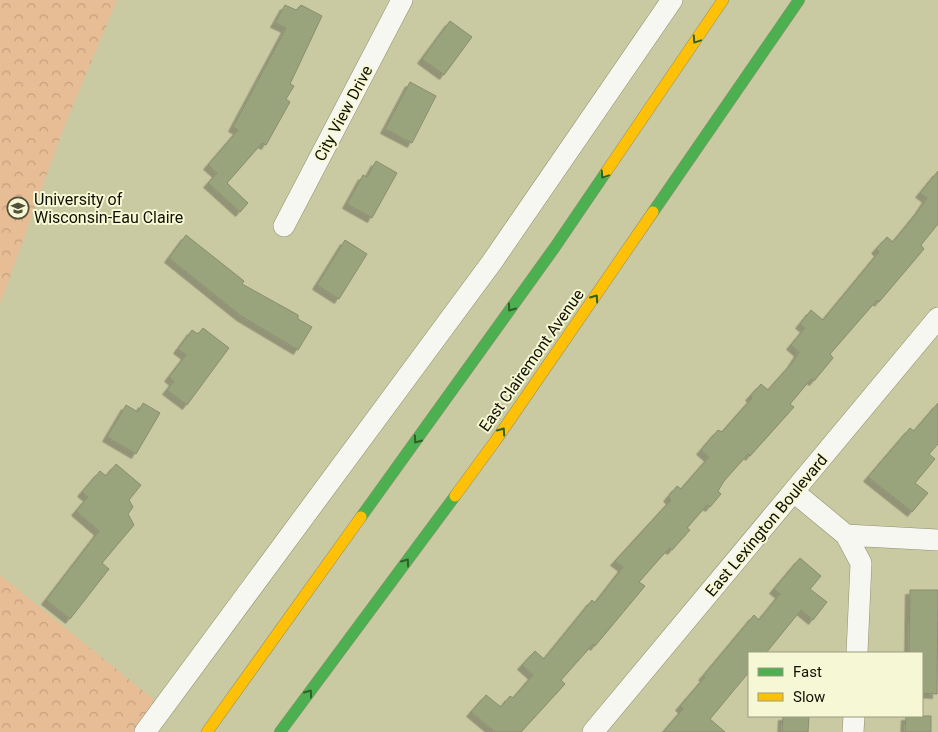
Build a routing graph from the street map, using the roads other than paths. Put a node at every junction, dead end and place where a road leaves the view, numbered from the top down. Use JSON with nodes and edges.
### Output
{"nodes":[{"id":1,"x":402,"y":0,"type":"edge"},
{"id":2,"x":672,"y":0,"type":"edge"},
{"id":3,"x":724,"y":0,"type":"edge"},
{"id":4,"x":799,"y":0,"type":"edge"},
{"id":5,"x":284,"y":226,"type":"dead end"},
{"id":6,"x":938,"y":318,"type":"edge"},
{"id":7,"x":794,"y":492,"type":"junction"},
{"id":8,"x":846,"y":535,"type":"junction"},
{"id":9,"x":938,"y":540,"type":"edge"},
{"id":10,"x":857,"y":652,"type":"edge"},
{"id":11,"x":854,"y":717,"type":"edge"},
{"id":12,"x":145,"y":732,"type":"edge"},
{"id":13,"x":207,"y":732,"type":"edge"},
{"id":14,"x":280,"y":732,"type":"edge"},
{"id":15,"x":593,"y":732,"type":"edge"},
{"id":16,"x":853,"y":732,"type":"edge"}],
"edges":[{"from":1,"to":5,"type":"street","name":"City View Drive"},
{"from":2,"to":12,"type":"street"},
{"from":3,"to":13,"type":"main road","one_way":true},
{"from":14,"to":4,"type":"main road","name":"East Clairemont Avenue","one_way":true},
{"from":6,"to":7,"type":"street","name":"East Lexington Boulevard"},
{"from":7,"to":8,"type":"street"},
{"from":7,"to":15,"type":"street","name":"East Lexington Boulevard"},
{"from":8,"to":9,"type":"street"},
{"from":8,"to":10,"type":"street"},
{"from":11,"to":16,"type":"street"}]}
